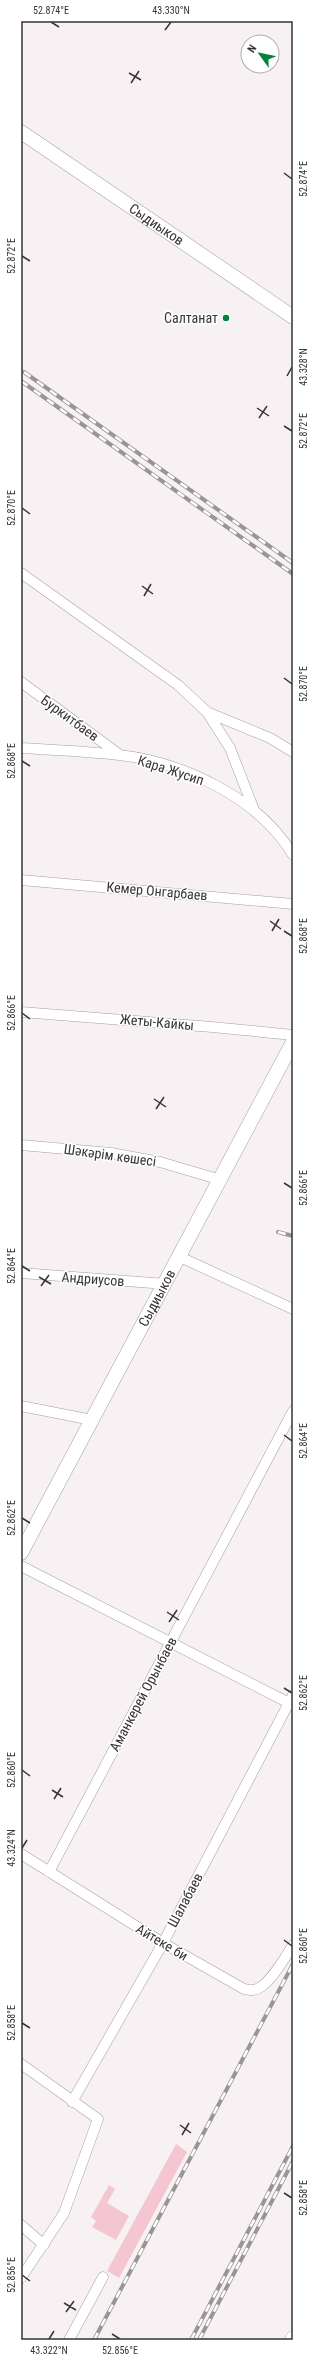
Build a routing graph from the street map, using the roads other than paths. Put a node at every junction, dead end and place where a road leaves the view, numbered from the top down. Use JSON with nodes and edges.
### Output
{"nodes":[{"id":1,"x":21,"y":132,"type":"edge"},
{"id":2,"x":293,"y":317,"type":"edge"},
{"id":3,"x":21,"y":573,"type":"edge"},
{"id":4,"x":21,"y":682,"type":"edge"},
{"id":5,"x":207,"y":712,"type":"junction"},
{"id":6,"x":21,"y":748,"type":"edge"},
{"id":7,"x":293,"y":752,"type":"edge"},
{"id":8,"x":120,"y":755,"type":"junction"},
{"id":9,"x":254,"y":810,"type":"junction"},
{"id":10,"x":293,"y":855,"type":"edge"},
{"id":11,"x":21,"y":880,"type":"edge"},
{"id":12,"x":293,"y":904,"type":"edge"},
{"id":13,"x":21,"y":1012,"type":"edge"},
{"id":14,"x":293,"y":1035,"type":"edge"},
{"id":15,"x":293,"y":1042,"type":"edge"},
{"id":16,"x":21,"y":1146,"type":"edge"},
{"id":17,"x":220,"y":1180,"type":"junction"},
{"id":18,"x":180,"y":1257,"type":"junction"},
{"id":19,"x":21,"y":1273,"type":"edge"},
{"id":20,"x":166,"y":1284,"type":"junction"},
{"id":21,"x":293,"y":1309,"type":"edge"},
{"id":22,"x":21,"y":1406,"type":"edge"},
{"id":23,"x":293,"y":1411,"type":"edge"},
{"id":24,"x":92,"y":1420,"type":"junction"},
{"id":25,"x":23,"y":1545,"type":"edge"},
{"id":26,"x":21,"y":1566,"type":"edge"},
{"id":27,"x":171,"y":1641,"type":"junction"},
{"id":28,"x":292,"y":1701,"type":"edge"},
{"id":29,"x":21,"y":1854,"type":"edge"},
{"id":30,"x":49,"y":1872,"type":"junction"},
{"id":31,"x":163,"y":1943,"type":"junction"},
{"id":32,"x":293,"y":1945,"type":"edge"},
{"id":33,"x":21,"y":2064,"type":"edge"},
{"id":34,"x":72,"y":2102,"type":"junction"},
{"id":35,"x":21,"y":2225,"type":"edge"},
{"id":36,"x":44,"y":2245,"type":"junction"},
{"id":37,"x":103,"y":2277,"type":"dead end"},
{"id":38,"x":21,"y":2278,"type":"edge"},
{"id":39,"x":69,"y":2340,"type":"edge"}],
"edges":[{"from":1,"to":2,"type":"street","name":"Сыдиыков"},
{"from":3,"to":5,"type":"street"},
{"from":4,"to":8,"type":"street","name":"Буркитбаев"},
{"from":5,"to":7,"type":"street"},
{"from":5,"to":9,"type":"street"},
{"from":6,"to":8,"type":"street","name":"Кара Жусип"},
{"from":8,"to":9,"type":"street","name":"Кара Жусип"},
{"from":9,"to":10,"type":"street","name":"Кара Жусип"},
{"from":11,"to":12,"type":"street","name":"Кемер Онгарбаев"},
{"from":13,"to":14,"type":"street","name":"Жеты-Кайкы"},
{"from":15,"to":17,"type":"street","name":"Сыдиыков"},
{"from":16,"to":17,"type":"street","name":"Шәкәрім көшесі"},
{"from":17,"to":18,"type":"street","name":"Сыдиыков"},
{"from":18,"to":20,"type":"street","name":"Сыдиыков"},
{"from":18,"to":21,"type":"street"},
{"from":19,"to":20,"type":"street","name":"Андриусов"},
{"from":20,"to":24,"type":"street","name":"Сыдиыков"},
{"from":22,"to":24,"type":"street"},
{"from":23,"to":27,"type":"street","name":"Аманкерей Орынбаев"},
{"from":24,"to":25,"type":"street","name":"Сыдиыков"},
{"from":26,"to":27,"type":"street"},
{"from":27,"to":28,"type":"street"},
{"from":27,"to":30,"type":"street","name":"Аманкерей Орынбаев"},
{"from":28,"to":31,"type":"street","name":"Шалабаев"},
{"from":29,"to":30,"type":"street","name":"Айтеке би"},
{"from":30,"to":31,"type":"street","name":"Айтеке би"},
{"from":31,"to":32,"type":"street","name":"Айтеке би"},
{"from":31,"to":34,"type":"street","name":"Шалабаев"},
{"from":33,"to":34,"type":"street"},
{"from":34,"to":36,"type":"street"},
{"from":35,"to":36,"type":"street"},
{"from":36,"to":38,"type":"street"},
{"from":37,"to":39,"type":"street"}]}
